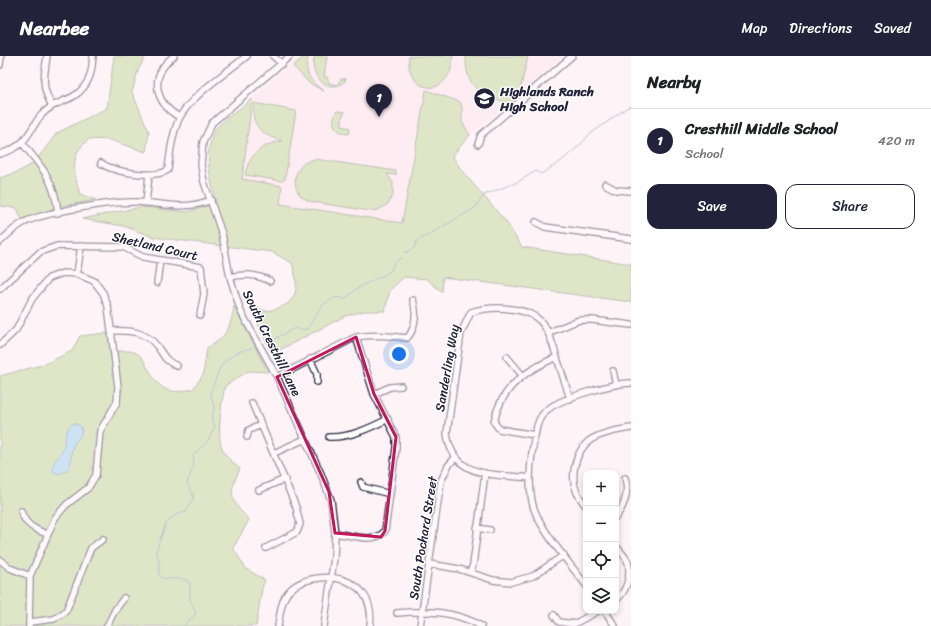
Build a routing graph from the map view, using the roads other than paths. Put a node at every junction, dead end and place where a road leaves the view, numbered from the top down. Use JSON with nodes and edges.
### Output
{"nodes":[{"id":1,"x":1,"y":56,"type":"edge"},
{"id":2,"x":47,"y":56,"type":"edge"},
{"id":3,"x":93,"y":56,"type":"edge"},
{"id":4,"x":174,"y":56,"type":"edge"},
{"id":5,"x":247,"y":56,"type":"edge"},
{"id":6,"x":273,"y":56,"type":"edge"},
{"id":7,"x":290,"y":56,"type":"edge"},
{"id":8,"x":572,"y":56,"type":"edge"},
{"id":9,"x":282,"y":64,"type":"junction"},
{"id":10,"x":0,"y":65,"type":"edge"},
{"id":11,"x":52,"y":106,"type":"junction"},
{"id":12,"x":179,"y":117,"type":"junction"},
{"id":13,"x":22,"y":143,"type":"junction"},
{"id":14,"x":478,"y":144,"type":"dead end"},
{"id":15,"x":0,"y":154,"type":"edge"},
{"id":16,"x":100,"y":163,"type":"dead end"},
{"id":17,"x":149,"y":175,"type":"junction"},
{"id":18,"x":605,"y":184,"type":"dead end"},
{"id":19,"x":631,"y":191,"type":"edge"},
{"id":20,"x":211,"y":200,"type":"junction"},
{"id":21,"x":146,"y":203,"type":"junction"},
{"id":22,"x":58,"y":213,"type":"junction"},
{"id":23,"x":536,"y":222,"type":"dead end"},
{"id":24,"x":631,"y":239,"type":"edge"},
{"id":25,"x":0,"y":241,"type":"edge"},
{"id":26,"x":81,"y":246,"type":"junction"},
{"id":27,"x":160,"y":260,"type":"junction"},
{"id":28,"x":77,"y":274,"type":"junction"},
{"id":29,"x":230,"y":277,"type":"junction"},
{"id":30,"x":270,"y":282,"type":"dead end"},
{"id":31,"x":157,"y":283,"type":"dead end"},
{"id":32,"x":0,"y":289,"type":"edge"},
{"id":33,"x":413,"y":300,"type":"dead end"},
{"id":34,"x":200,"y":315,"type":"dead end"},
{"id":35,"x":631,"y":325,"type":"edge"},
{"id":36,"x":111,"y":331,"type":"junction"},
{"id":37,"x":550,"y":332,"type":"junction"},
{"id":38,"x":356,"y":337,"type":"junction"},
{"id":39,"x":0,"y":345,"type":"edge"},
{"id":40,"x":507,"y":357,"type":"dead end"},
{"id":41,"x":557,"y":357,"type":"junction"},
{"id":42,"x":310,"y":359,"type":"junction"},
{"id":43,"x":177,"y":366,"type":"dead end"},
{"id":44,"x":613,"y":371,"type":"dead end"},
{"id":45,"x":522,"y":375,"type":"junction"},
{"id":46,"x":277,"y":377,"type":"junction"},
{"id":47,"x":317,"y":382,"type":"dead end"},
{"id":48,"x":631,"y":383,"type":"edge"},
{"id":49,"x":616,"y":385,"type":"junction"},
{"id":50,"x":402,"y":386,"type":"dead end"},
{"id":51,"x":374,"y":394,"type":"junction"},
{"id":52,"x":570,"y":399,"type":"junction"},
{"id":53,"x":252,"y":403,"type":"dead end"},
{"id":54,"x":388,"y":419,"type":"junction"},
{"id":55,"x":261,"y":425,"type":"junction"},
{"id":56,"x":631,"y":428,"type":"edge"},
{"id":57,"x":535,"y":435,"type":"junction"},
{"id":58,"x":246,"y":437,"type":"dead end"},
{"id":59,"x":329,"y":437,"type":"dead end"},
{"id":60,"x":305,"y":439,"type":"junction"},
{"id":61,"x":274,"y":453,"type":"junction"},
{"id":62,"x":456,"y":458,"type":"junction"},
{"id":63,"x":484,"y":473,"type":"junction"},
{"id":64,"x":530,"y":478,"type":"junction"},
{"id":65,"x":625,"y":478,"type":"dead end"},
{"id":66,"x":285,"y":480,"type":"junction"},
{"id":67,"x":361,"y":482,"type":"dead end"},
{"id":68,"x":259,"y":490,"type":"dead end"},
{"id":69,"x":390,"y":494,"type":"junction"},
{"id":70,"x":583,"y":502,"type":"edge"},
{"id":71,"x":21,"y":511,"type":"dead end"},
{"id":72,"x":619,"y":511,"type":"edge"},
{"id":73,"x":477,"y":528,"type":"junction"},
{"id":74,"x":490,"y":530,"type":"dead end"},
{"id":75,"x":335,"y":533,"type":"junction"},
{"id":76,"x":47,"y":534,"type":"junction"},
{"id":77,"x":103,"y":539,"type":"dead end"},
{"id":78,"x":266,"y":548,"type":"dead end"},
{"id":79,"x":619,"y":549,"type":"edge"},
{"id":80,"x":564,"y":555,"type":"junction"},
{"id":81,"x":0,"y":560,"type":"edge"},
{"id":82,"x":629,"y":561,"type":"edge"},
{"id":83,"x":430,"y":564,"type":"junction"},
{"id":84,"x":470,"y":572,"type":"junction"},
{"id":85,"x":30,"y":576,"type":"junction"},
{"id":86,"x":331,"y":579,"type":"junction"},
{"id":87,"x":583,"y":581,"type":"edge"},
{"id":88,"x":619,"y":597,"type":"edge"},
{"id":89,"x":124,"y":598,"type":"dead end"},
{"id":90,"x":422,"y":610,"type":"junction"},
{"id":91,"x":397,"y":613,"type":"dead end"},
{"id":92,"x":592,"y":614,"type":"edge"},
{"id":93,"x":607,"y":614,"type":"edge"},
{"id":94,"x":554,"y":615,"type":"dead end"},
{"id":95,"x":29,"y":624,"type":"edge"},
{"id":96,"x":107,"y":626,"type":"edge"},
{"id":97,"x":278,"y":626,"type":"edge"},
{"id":98,"x":324,"y":626,"type":"edge"},
{"id":99,"x":370,"y":626,"type":"edge"},
{"id":100,"x":420,"y":626,"type":"edge"},
{"id":101,"x":481,"y":626,"type":"edge"},
{"id":102,"x":615,"y":626,"type":"edge"}],
"edges":[{"from":1,"to":10,"type":"street"},
{"from":2,"to":11,"type":"street"},
{"from":3,"to":11,"type":"street"},
{"from":4,"to":12,"type":"street"},
{"from":5,"to":12,"type":"street"},
{"from":6,"to":9,"type":"street"},
{"from":7,"to":9,"type":"street","name":"South Cresthill Lane"},
{"from":8,"to":14,"type":"street"},
{"from":9,"to":20,"type":"street","name":"South Cresthill Lane"},
{"from":11,"to":13,"type":"street"},
{"from":12,"to":17,"type":"street"},
{"from":13,"to":15,"type":"street"},
{"from":13,"to":22,"type":"street"},
{"from":16,"to":17,"type":"street"},
{"from":17,"to":21,"type":"street"},
{"from":18,"to":19,"type":"street"},
{"from":20,"to":21,"type":"street"},
{"from":20,"to":29,"type":"street","name":"South Cresthill Lane"},
{"from":21,"to":22,"type":"street"},
{"from":22,"to":25,"type":"street"},
{"from":23,"to":24,"type":"street"},
{"from":26,"to":27,"type":"street","name":"Shetland Court"},
{"from":26,"to":28,"type":"street"},
{"from":26,"to":32,"type":"street","name":"Shetland Court"},
{"from":27,"to":31,"type":"street"},
{"from":27,"to":34,"type":"street","name":"Shetland Court"},
{"from":28,"to":36,"type":"street"},
{"from":28,"to":39,"type":"street"},
{"from":29,"to":30,"type":"street"},
{"from":29,"to":46,"type":"street","name":"South Cresthill Lane"},
{"from":33,"to":38,"type":"street"},
{"from":35,"to":37,"type":"street"},
{"from":36,"to":43,"type":"street"},
{"from":36,"to":76,"type":"street"},
{"from":37,"to":41,"type":"street","name":"Sanderling Way"},
{"from":37,"to":62,"type":"street","name":"Sanderling Way"},
{"from":38,"to":42,"type":"street"},
{"from":38,"to":51,"type":"street"},
{"from":40,"to":45,"type":"street"},
{"from":41,"to":45,"type":"street"},
{"from":41,"to":52,"type":"street","name":"Sanderling Way"},
{"from":42,"to":46,"type":"street"},
{"from":42,"to":47,"type":"street"},
{"from":44,"to":49,"type":"street"},
{"from":45,"to":57,"type":"street"},
{"from":46,"to":60,"type":"street","name":"South Cresthill Lane"},
{"from":48,"to":49,"type":"street"},
{"from":49,"to":52,"type":"street"},
{"from":50,"to":51,"type":"street"},
{"from":51,"to":54,"type":"street"},
{"from":52,"to":57,"type":"street"},
{"from":53,"to":55,"type":"street"},
{"from":54,"to":59,"type":"street"},
{"from":54,"to":69,"type":"street"},
{"from":55,"to":58,"type":"street"},
{"from":55,"to":61,"type":"street"},
{"from":56,"to":70,"type":"street"},
{"from":57,"to":64,"type":"street"},
{"from":60,"to":61,"type":"street"},
{"from":60,"to":75,"type":"street","name":"South Cresthill Lane"},
{"from":61,"to":66,"type":"street"},
{"from":62,"to":63,"type":"street"},
{"from":62,"to":83,"type":"street","name":"South Pochard Street"},
{"from":63,"to":64,"type":"street"},
{"from":63,"to":73,"type":"street"},
{"from":64,"to":80,"type":"street"},
{"from":65,"to":72,"type":"street"},
{"from":66,"to":68,"type":"street"},
{"from":66,"to":78,"type":"street"},
{"from":67,"to":69,"type":"street"},
{"from":69,"to":75,"type":"street"},
{"from":71,"to":76,"type":"street"},
{"from":73,"to":74,"type":"street"},
{"from":73,"to":84,"type":"street"},
{"from":75,"to":86,"type":"street","name":"South Cresthill Lane"},
{"from":76,"to":85,"type":"street"},
{"from":77,"to":95,"type":"street"},
{"from":79,"to":82,"type":"street"},
{"from":80,"to":84,"type":"street"},
{"from":80,"to":87,"type":"street"},
{"from":81,"to":85,"type":"street"},
{"from":82,"to":88,"type":"street"},
{"from":83,"to":84,"type":"street"},
{"from":83,"to":90,"type":"street","name":"South Pochard Street"},
{"from":85,"to":95,"type":"street"},
{"from":86,"to":97,"type":"street"},
{"from":86,"to":98,"type":"street","name":"South Cresthill Lane"},
{"from":86,"to":99,"type":"street"},
{"from":89,"to":96,"type":"street"},
{"from":90,"to":91,"type":"street"},
{"from":90,"to":100,"type":"street","name":"South Pochard Street"},
{"from":90,"to":101,"type":"street"},
{"from":92,"to":94,"type":"street"},
{"from":93,"to":102,"type":"street"}]}
